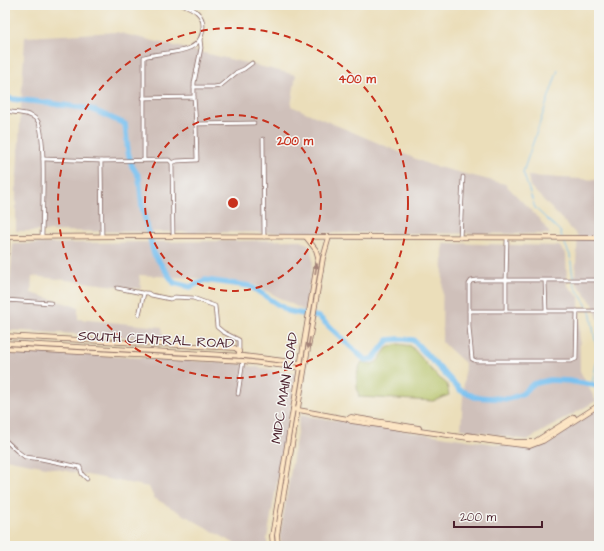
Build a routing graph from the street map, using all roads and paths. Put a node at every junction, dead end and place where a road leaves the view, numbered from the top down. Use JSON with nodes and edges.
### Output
{"nodes":[{"id":1,"x":184,"y":5,"type":"edge"},
{"id":2,"x":200,"y":39,"type":"junction"},
{"id":3,"x":252,"y":63,"type":"dead end"},
{"id":4,"x":194,"y":87,"type":"junction"},
{"id":5,"x":194,"y":97,"type":"junction"},
{"id":6,"x":143,"y":98,"type":"junction"},
{"id":7,"x":5,"y":111,"type":"edge"},
{"id":8,"x":254,"y":123,"type":"dead end"},
{"id":9,"x":196,"y":124,"type":"junction"},
{"id":10,"x":263,"y":139,"type":"dead end"},
{"id":11,"x":42,"y":159,"type":"junction"},
{"id":12,"x":144,"y":160,"type":"junction"},
{"id":13,"x":101,"y":161,"type":"junction"},
{"id":14,"x":172,"y":163,"type":"junction"},
{"id":15,"x":464,"y":177,"type":"dead end"},
{"id":16,"x":102,"y":236,"type":"junction"},
{"id":17,"x":173,"y":236,"type":"junction"},
{"id":18,"x":6,"y":237,"type":"edge"},
{"id":19,"x":42,"y":237,"type":"junction"},
{"id":20,"x":264,"y":237,"type":"junction"},
{"id":21,"x":306,"y":237,"type":"junction"},
{"id":22,"x":329,"y":237,"type":"junction"},
{"id":23,"x":460,"y":238,"type":"junction"},
{"id":24,"x":507,"y":238,"type":"junction"},
{"id":25,"x":599,"y":238,"type":"edge"},
{"id":26,"x":5,"y":257,"type":"edge"},
{"id":27,"x":506,"y":280,"type":"junction"},
{"id":28,"x":599,"y":280,"type":"edge"},
{"id":29,"x":545,"y":281,"type":"junction"},
{"id":30,"x":117,"y":288,"type":"dead end"},
{"id":31,"x":144,"y":293,"type":"junction"},
{"id":32,"x":5,"y":300,"type":"edge"},
{"id":33,"x":52,"y":303,"type":"dead end"},
{"id":34,"x":598,"y":310,"type":"edge"},
{"id":35,"x":469,"y":311,"type":"junction"},
{"id":36,"x":506,"y":311,"type":"junction"},
{"id":37,"x":546,"y":311,"type":"junction"},
{"id":38,"x":577,"y":311,"type":"junction"},
{"id":39,"x":139,"y":315,"type":"dead end"},
{"id":40,"x":5,"y":336,"type":"edge"},
{"id":41,"x":5,"y":343,"type":"edge"},
{"id":42,"x":5,"y":348,"type":"edge"},
{"id":43,"x":118,"y":351,"type":"junction"},
{"id":44,"x":239,"y":354,"type":"junction"},
{"id":45,"x":243,"y":361,"type":"junction"},
{"id":46,"x":300,"y":365,"type":"junction"},
{"id":47,"x":305,"y":366,"type":"junction"},
{"id":48,"x":238,"y":394,"type":"dead end"},
{"id":49,"x":599,"y":404,"type":"edge"},
{"id":50,"x":295,"y":410,"type":"junction"},
{"id":51,"x":5,"y":440,"type":"edge"},
{"id":52,"x":87,"y":479,"type":"dead end"},
{"id":53,"x":273,"y":546,"type":"edge"},
{"id":54,"x":278,"y":546,"type":"edge"}],
"edges":[{"from":1,"to":2,"type":"street"},
{"from":2,"to":4,"type":"street"},
{"from":2,"to":6,"type":"street"},
{"from":3,"to":4,"type":"street"},
{"from":4,"to":5,"type":"street"},
{"from":5,"to":6,"type":"street"},
{"from":5,"to":9,"type":"street"},
{"from":6,"to":12,"type":"street"},
{"from":7,"to":11,"type":"street"},
{"from":8,"to":9,"type":"street"},
{"from":9,"to":14,"type":"street"},
{"from":10,"to":20,"type":"street"},
{"from":11,"to":13,"type":"street"},
{"from":11,"to":19,"type":"street"},
{"from":12,"to":13,"type":"street"},
{"from":12,"to":14,"type":"street"},
{"from":13,"to":16,"type":"street"},
{"from":14,"to":17,"type":"street"},
{"from":15,"to":23,"type":"street"},
{"from":16,"to":17,"type":"street"},
{"from":16,"to":19,"type":"street"},
{"from":17,"to":20,"type":"street"},
{"from":18,"to":19,"type":"street"},
{"from":18,"to":26,"type":"street"},
{"from":20,"to":21,"type":"street"},
{"from":21,"to":22,"type":"street"},
{"from":46,"to":21,"type":"street","name":"MIDC MAIN ROAD","one_way":true},
{"from":22,"to":23,"type":"street"},
{"from":22,"to":47,"type":"street","name":"MIDC MAIN ROAD","one_way":true},
{"from":23,"to":24,"type":"street"},
{"from":24,"to":25,"type":"street"},
{"from":24,"to":27,"type":"street"},
{"from":27,"to":29,"type":"street"},
{"from":27,"to":35,"type":"street"},
{"from":27,"to":36,"type":"street"},
{"from":28,"to":29,"type":"street"},
{"from":29,"to":37,"type":"street"},
{"from":30,"to":31,"type":"street"},
{"from":31,"to":39,"type":"street"},
{"from":31,"to":44,"type":"street"},
{"from":32,"to":33,"type":"street"},
{"from":34,"to":38,"type":"street"},
{"from":35,"to":36,"type":"street"},
{"from":35,"to":38,"type":"street"},
{"from":36,"to":37,"type":"street"},
{"from":37,"to":38,"type":"street"},
{"from":40,"to":44,"type":"street"},
{"from":41,"to":43,"type":"street","name":"SOUTH CENTRAL ROAD"},
{"from":42,"to":43,"type":"street","name":"SOUTH CENTRAL ROAD"},
{"from":43,"to":44,"type":"street","name":"SOUTH CENTRAL ROAD"},
{"from":43,"to":45,"type":"street","name":"SOUTH CENTRAL ROAD"},
{"from":44,"to":46,"type":"street","name":"SOUTH CENTRAL ROAD"},
{"from":45,"to":46,"type":"street","name":"SOUTH CENTRAL ROAD"},
{"from":45,"to":48,"type":"street"},
{"from":46,"to":47,"type":"street","name":"SOUTH CENTRAL ROAD"},
{"from":46,"to":50,"type":"street","name":"MIDC MAIN ROAD"},
{"from":47,"to":50,"type":"street","name":"MIDC MAIN ROAD"},
{"from":49,"to":50,"type":"street"},
{"from":50,"to":53,"type":"street","name":"MIDC MAIN ROAD"},
{"from":50,"to":54,"type":"street","name":"MIDC MAIN ROAD"},
{"from":51,"to":52,"type":"street"}]}
